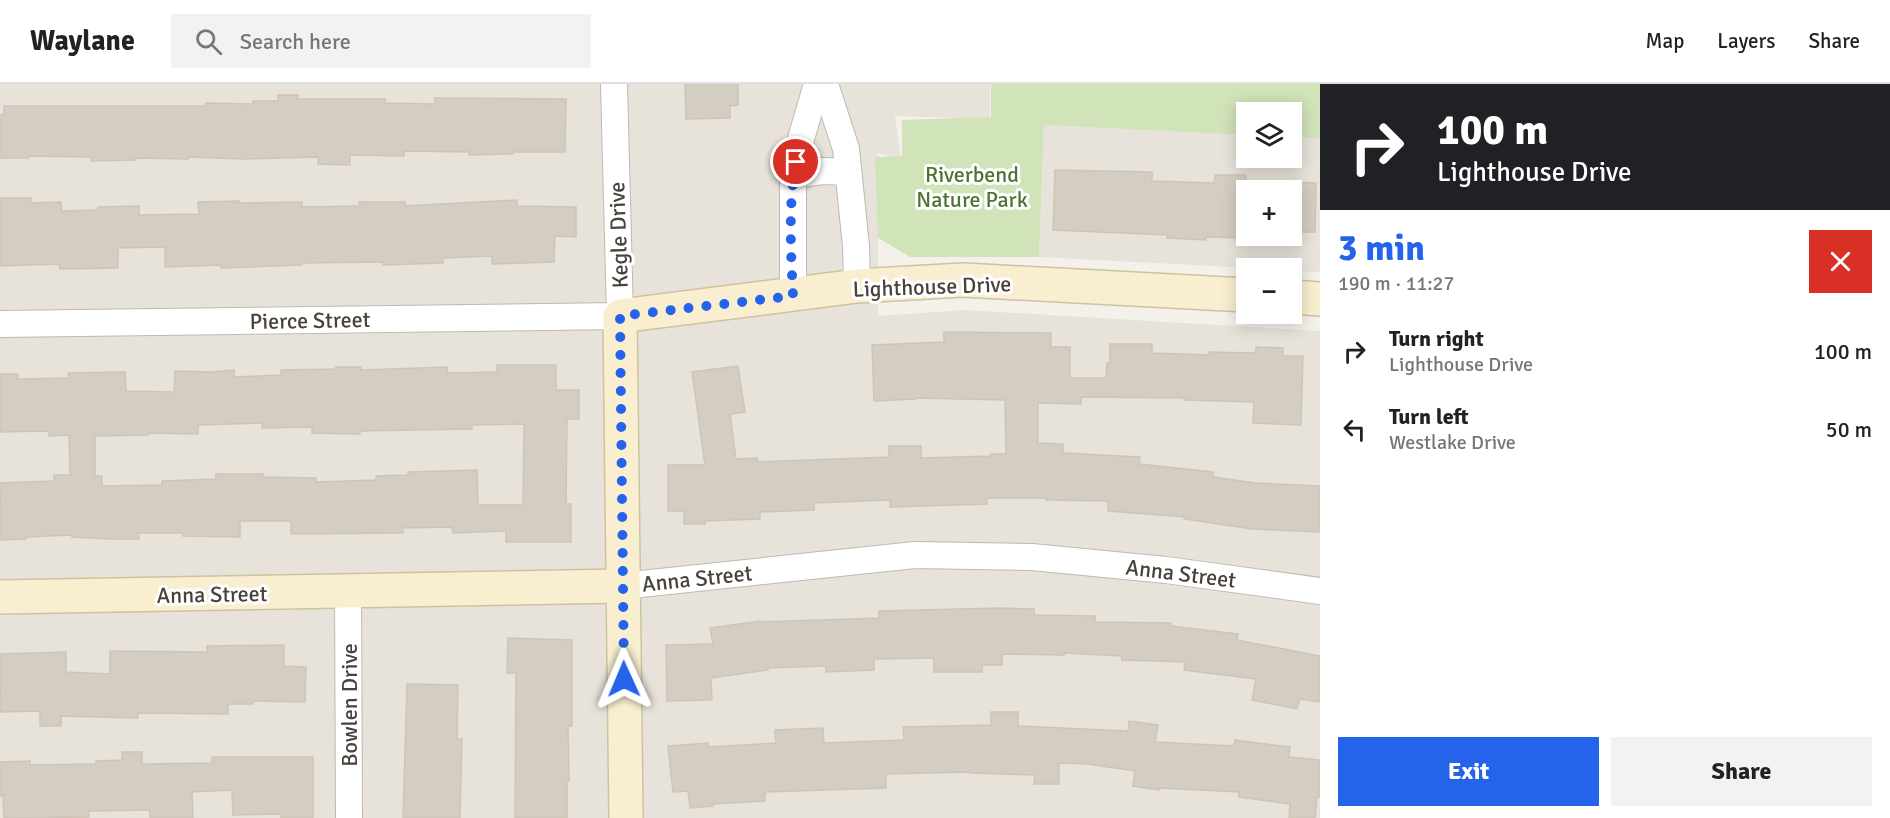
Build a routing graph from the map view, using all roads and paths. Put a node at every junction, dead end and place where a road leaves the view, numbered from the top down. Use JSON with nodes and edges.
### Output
{"nodes":[{"id":1,"x":614,"y":84,"type":"edge"},
{"id":2,"x":817,"y":84,"type":"edge"},
{"id":3,"x":825,"y":84,"type":"edge"},
{"id":4,"x":848,"y":172,"type":"junction"},
{"id":5,"x":793,"y":176,"type":"junction"},
{"id":6,"x":857,"y":286,"type":"junction"},
{"id":7,"x":1236,"y":294,"type":"edge"},
{"id":8,"x":793,"y":296,"type":"junction"},
{"id":9,"x":1302,"y":298,"type":"edge"},
{"id":10,"x":1320,"y":299,"type":"edge"},
{"id":11,"x":620,"y":316,"type":"junction"},
{"id":12,"x":0,"y":324,"type":"edge"},
{"id":13,"x":622,"y":586,"type":"junction"},
{"id":14,"x":348,"y":591,"type":"junction"},
{"id":15,"x":1320,"y":591,"type":"edge"},
{"id":16,"x":0,"y":597,"type":"edge"},
{"id":17,"x":349,"y":818,"type":"edge"},
{"id":18,"x":626,"y":818,"type":"edge"}],
"edges":[{"from":1,"to":11,"type":"street","name":"Kegle Drive"},
{"from":2,"to":5,"type":"street"},
{"from":3,"to":4,"type":"street"},
{"from":4,"to":5,"type":"street"},
{"from":4,"to":6,"type":"street"},
{"from":5,"to":8,"type":"street"},
{"from":6,"to":7,"type":"street","name":"Lighthouse Drive"},
{"from":6,"to":8,"type":"street","name":"Lighthouse Drive"},
{"from":8,"to":11,"type":"street","name":"Lighthouse Drive"},
{"from":9,"to":10,"type":"street"},
{"from":11,"to":12,"type":"street","name":"Pierce Street"},
{"from":11,"to":13,"type":"street","name":"Kegle Drive"},
{"from":13,"to":14,"type":"street","name":"Anna Street"},
{"from":13,"to":15,"type":"street","name":"Anna Street"},
{"from":13,"to":18,"type":"street","name":"Kegle Drive"},
{"from":14,"to":16,"type":"street","name":"Anna Street"},
{"from":14,"to":17,"type":"street","name":"Bowlen Drive"}]}
